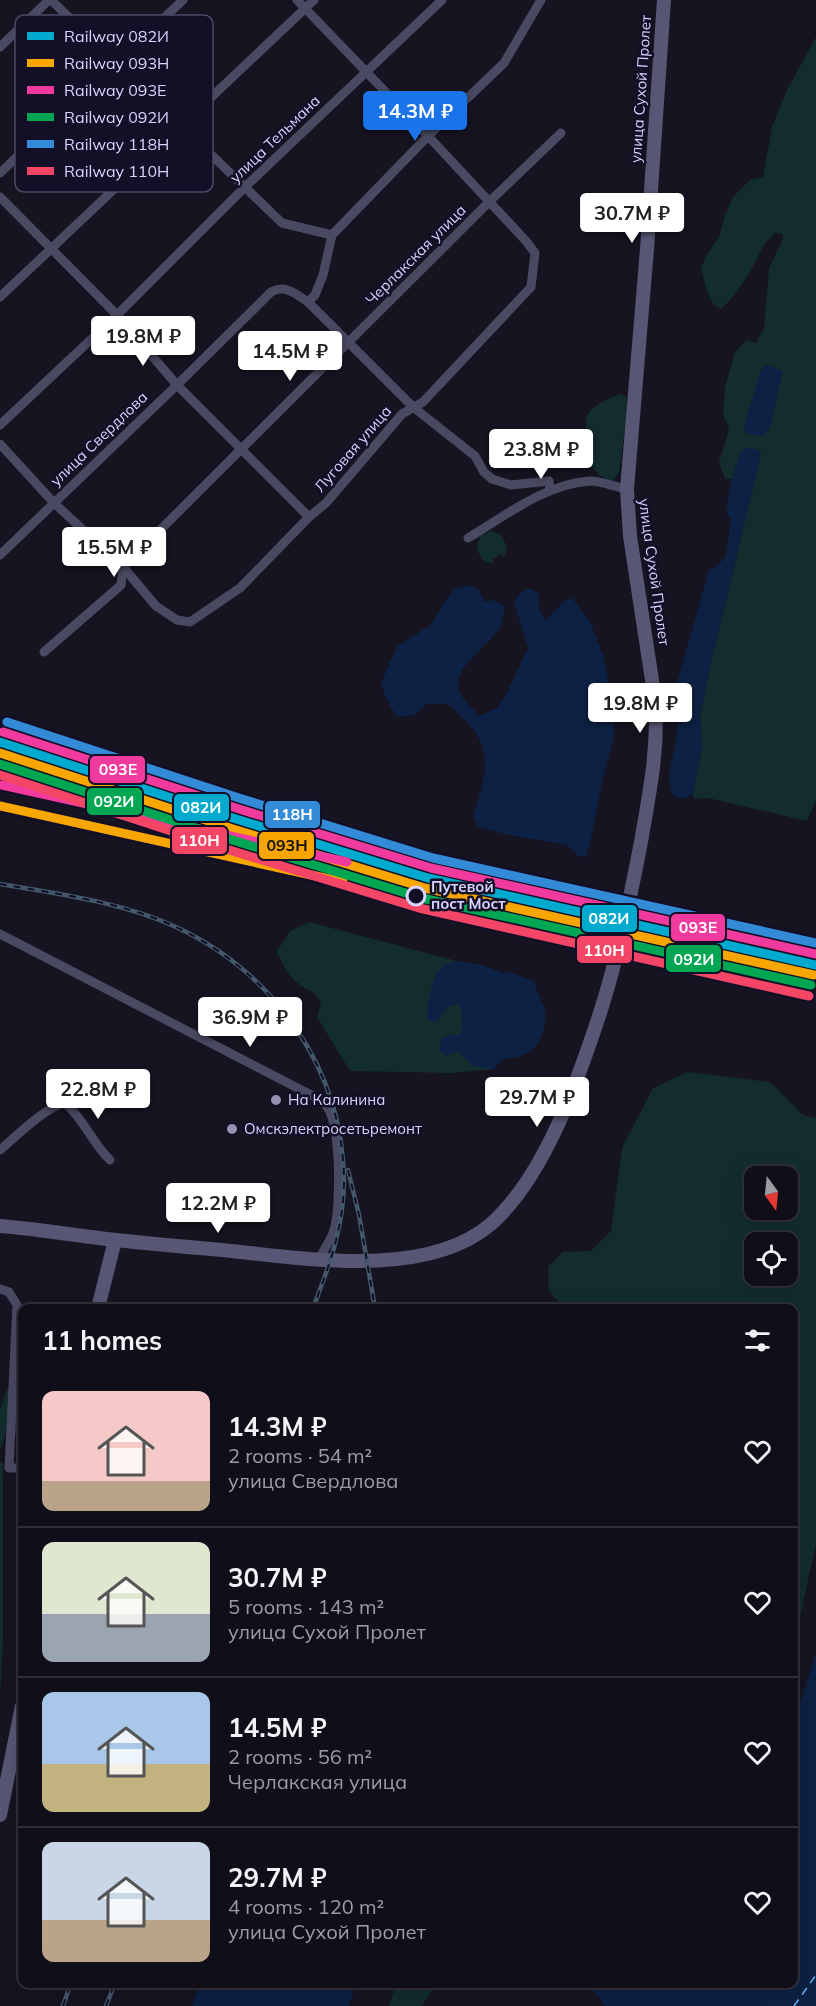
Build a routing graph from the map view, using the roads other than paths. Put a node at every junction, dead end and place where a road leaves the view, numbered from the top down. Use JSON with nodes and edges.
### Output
{"nodes":[{"id":1,"x":50,"y":0,"type":"edge"},
{"id":2,"x":183,"y":0,"type":"edge"},
{"id":3,"x":297,"y":0,"type":"edge"},
{"id":4,"x":314,"y":0,"type":"edge"},
{"id":5,"x":442,"y":0,"type":"edge"},
{"id":6,"x":541,"y":0,"type":"edge"},
{"id":7,"x":664,"y":0,"type":"edge"},
{"id":8,"x":305,"y":9,"type":"junction"},
{"id":9,"x":34,"y":15,"type":"edge"},
{"id":10,"x":66,"y":15,"type":"edge"},
{"id":11,"x":167,"y":15,"type":"edge"},
{"id":12,"x":15,"y":34,"type":"edge"},
{"id":13,"x":0,"y":48,"type":"edge"},
{"id":14,"x":367,"y":72,"type":"junction"},
{"id":15,"x":213,"y":95,"type":"edge"},
{"id":16,"x":561,"y":134,"type":"dead end"},
{"id":17,"x":428,"y":136,"type":"junction"},
{"id":18,"x":213,"y":156,"type":"edge"},
{"id":19,"x":15,"y":159,"type":"edge"},
{"id":20,"x":0,"y":173,"type":"edge"},
{"id":21,"x":245,"y":187,"type":"junction"},
{"id":22,"x":110,"y":192,"type":"edge"},
{"id":23,"x":0,"y":196,"type":"edge"},
{"id":24,"x":489,"y":202,"type":"junction"},
{"id":25,"x":332,"y":235,"type":"junction"},
{"id":26,"x":50,"y":249,"type":"junction"},
{"id":27,"x":0,"y":297,"type":"edge"},
{"id":28,"x":308,"y":302,"type":"junction"},
{"id":29,"x":117,"y":315,"type":"junction"},
{"id":30,"x":350,"y":342,"type":"junction"},
{"id":31,"x":177,"y":385,"type":"junction"},
{"id":32,"x":413,"y":407,"type":"junction"},
{"id":33,"x":0,"y":425,"type":"edge"},
{"id":34,"x":0,"y":444,"type":"edge"},
{"id":35,"x":242,"y":448,"type":"junction"},
{"id":36,"x":550,"y":486,"type":"junction"},
{"id":37,"x":627,"y":489,"type":"junction"},
{"id":38,"x":54,"y":503,"type":"junction"},
{"id":39,"x":309,"y":517,"type":"junction"},
{"id":40,"x":468,"y":538,"type":"dead end"},
{"id":41,"x":0,"y":555,"type":"edge"},
{"id":42,"x":123,"y":567,"type":"junction"},
{"id":43,"x":44,"y":652,"type":"dead end"},
{"id":44,"x":0,"y":934,"type":"edge"},
{"id":45,"x":0,"y":1150,"type":"edge"},
{"id":46,"x":110,"y":1161,"type":"dead end"},
{"id":47,"x":0,"y":1226,"type":"edge"},
{"id":48,"x":115,"y":1240,"type":"junction"},
{"id":49,"x":319,"y":1258,"type":"junction"},
{"id":50,"x":0,"y":1289,"type":"edge"},
{"id":51,"x":100,"y":1304,"type":"edge"},
{"id":52,"x":18,"y":1468,"type":"edge"},
{"id":53,"x":18,"y":1726,"type":"edge"},
{"id":54,"x":0,"y":1815,"type":"edge"}],
"edges":[{"from":1,"to":9,"type":"street"},
{"from":1,"to":10,"type":"street"},
{"from":2,"to":11,"type":"street"},
{"from":3,"to":8,"type":"street"},
{"from":4,"to":8,"type":"street"},
{"from":5,"to":14,"type":"street","name":"улица Тельмана"},
{"from":6,"to":17,"type":"street"},
{"from":7,"to":37,"type":"main road","name":"улица Сухой Пролет"},
{"from":8,"to":14,"type":"street"},
{"from":8,"to":15,"type":"street"},
{"from":12,"to":13,"type":"street"},
{"from":14,"to":17,"type":"street"},
{"from":14,"to":21,"type":"street","name":"улица Тельмана"},
{"from":16,"to":24,"type":"street","name":"Черлакская улица"},
{"from":17,"to":24,"type":"street"},
{"from":17,"to":25,"type":"street"},
{"from":18,"to":21,"type":"street"},
{"from":19,"to":20,"type":"street"},
{"from":21,"to":25,"type":"street"},
{"from":21,"to":29,"type":"street","name":"улица Тельмана"},
{"from":22,"to":26,"type":"street"},
{"from":23,"to":26,"type":"street"},
{"from":24,"to":30,"type":"street","name":"Черлакская улица"},
{"from":24,"to":32,"type":"street","name":"Луговая улица"},
{"from":25,"to":28,"type":"street"},
{"from":26,"to":27,"type":"street"},
{"from":26,"to":29,"type":"street"},
{"from":28,"to":30,"type":"street","name":"улица Свердлова"},
{"from":28,"to":31,"type":"street","name":"улица Свердлова"},
{"from":29,"to":31,"type":"street"},
{"from":29,"to":33,"type":"street","name":"улица Тельмана"},
{"from":30,"to":32,"type":"street","name":"улица Свердлова"},
{"from":30,"to":35,"type":"street","name":"Черлакская улица"},
{"from":31,"to":35,"type":"street"},
{"from":31,"to":38,"type":"street","name":"улица Свердлова"},
{"from":32,"to":36,"type":"street","name":"улица Свердлова"},
{"from":32,"to":39,"type":"street","name":"Луговая улица"},
{"from":34,"to":38,"type":"street"},
{"from":35,"to":39,"type":"street"},
{"from":35,"to":42,"type":"street","name":"Черлакская улица"},
{"from":36,"to":37,"type":"street"},
{"from":36,"to":40,"type":"street"},
{"from":37,"to":49,"type":"main road","name":"улица Сухой Пролет"},
{"from":38,"to":41,"type":"street","name":"улица Свердлова"},
{"from":38,"to":42,"type":"street"},
{"from":39,"to":42,"type":"street","name":"Луговая улица"},
{"from":42,"to":43,"type":"street","name":"Черлакская улица"},
{"from":44,"to":49,"type":"street"},
{"from":45,"to":46,"type":"street"},
{"from":47,"to":48,"type":"main road","name":"улица Сухой Пролет"},
{"from":48,"to":49,"type":"main road","name":"улица Сухой Пролет"},
{"from":48,"to":51,"type":"main road"},
{"from":50,"to":52,"type":"street"},
{"from":53,"to":54,"type":"main road"}]}
